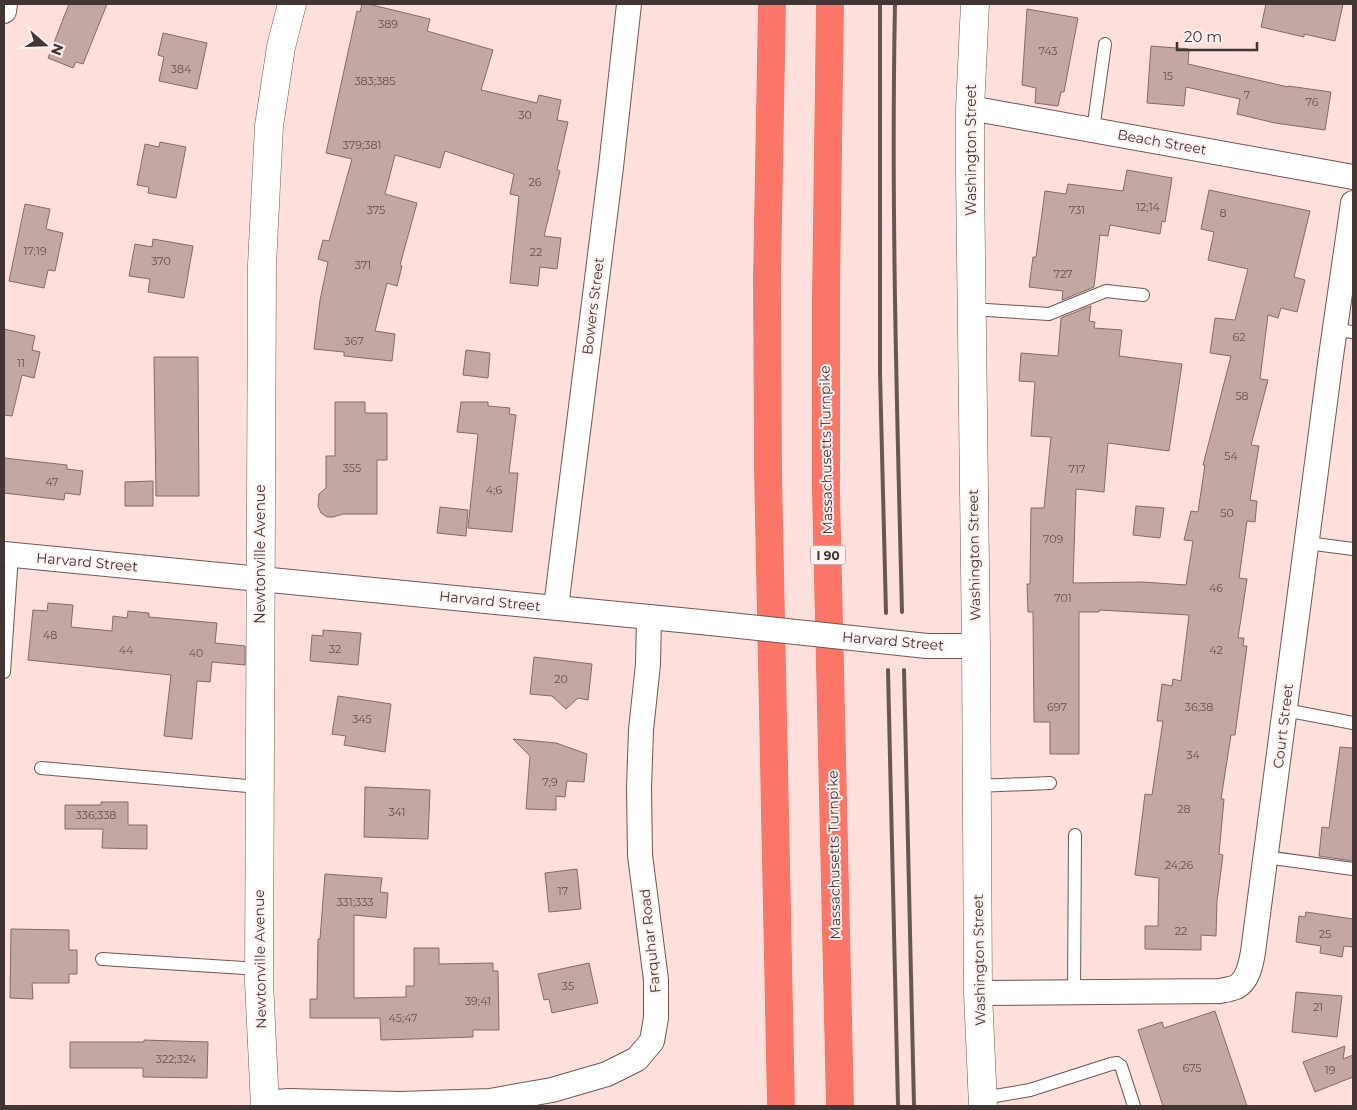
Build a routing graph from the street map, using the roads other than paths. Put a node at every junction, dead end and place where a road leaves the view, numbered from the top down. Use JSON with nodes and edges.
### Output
{"nodes":[{"id":1,"x":5,"y":4,"type":"edge"},
{"id":2,"x":292,"y":4,"type":"edge"},
{"id":3,"x":629,"y":4,"type":"edge"},
{"id":4,"x":772,"y":4,"type":"edge"},
{"id":5,"x":830,"y":4,"type":"edge"},
{"id":6,"x":975,"y":4,"type":"edge"},
{"id":7,"x":4,"y":11,"type":"edge"},
{"id":8,"x":1105,"y":44,"type":"dead end"},
{"id":9,"x":970,"y":108,"type":"junction"},
{"id":10,"x":1093,"y":130,"type":"junction"},
{"id":11,"x":1353,"y":176,"type":"edge"},
{"id":12,"x":1353,"y":203,"type":"edge"},
{"id":13,"x":1143,"y":295,"type":"dead end"},
{"id":14,"x":971,"y":309,"type":"junction"},
{"id":15,"x":1344,"y":331,"type":"edge"},
{"id":16,"x":1307,"y":542,"type":"junction"},
{"id":17,"x":1353,"y":549,"type":"edge"},
{"id":18,"x":8,"y":555,"type":"edge"},
{"id":19,"x":260,"y":578,"type":"junction"},
{"id":20,"x":556,"y":607,"type":"junction"},
{"id":21,"x":649,"y":617,"type":"junction"},
{"id":22,"x":976,"y":646,"type":"junction"},
{"id":23,"x":4,"y":672,"type":"edge"},
{"id":24,"x":1285,"y":710,"type":"junction"},
{"id":25,"x":1353,"y":723,"type":"edge"},
{"id":26,"x":41,"y":768,"type":"dead end"},
{"id":27,"x":1050,"y":783,"type":"dead end"},
{"id":28,"x":977,"y":786,"type":"junction"},
{"id":29,"x":259,"y":787,"type":"junction"},
{"id":30,"x":1075,"y":835,"type":"dead end"},
{"id":31,"x":1265,"y":857,"type":"junction"},
{"id":32,"x":1353,"y":869,"type":"edge"},
{"id":33,"x":102,"y":959,"type":"dead end"},
{"id":34,"x":259,"y":969,"type":"junction"},
{"id":35,"x":1074,"y":992,"type":"junction"},
{"id":36,"x":978,"y":993,"type":"junction"},
{"id":37,"x":983,"y":1102,"type":"edge"},
{"id":38,"x":265,"y":1104,"type":"edge"},
{"id":39,"x":781,"y":1106,"type":"edge"},
{"id":40,"x":840,"y":1106,"type":"edge"},
{"id":41,"x":1134,"y":1106,"type":"edge"}],
"edges":[{"from":1,"to":7,"type":"street"},
{"from":2,"to":19,"type":"main road","name":"Newtonville Avenue"},
{"from":3,"to":20,"type":"street","name":"Bowers Street"},
{"from":4,"to":39,"type":"highway"},
{"from":5,"to":40,"type":"highway","name":"Massachusetts Turnpike","number":"I 90"},
{"from":6,"to":9,"type":"main road","name":"Washington Street"},
{"from":8,"to":10,"type":"lane"},
{"from":9,"to":10,"type":"street","name":"Beach Street"},
{"from":9,"to":14,"type":"main road","name":"Washington Street"},
{"from":10,"to":11,"type":"street","name":"Beach Street"},
{"from":12,"to":15,"type":"street","name":"Court Street"},
{"from":13,"to":14,"type":"lane"},
{"from":14,"to":22,"type":"main road","name":"Washington Street"},
{"from":15,"to":16,"type":"street","name":"Court Street"},
{"from":16,"to":17,"type":"lane"},
{"from":16,"to":24,"type":"street","name":"Court Street"},
{"from":18,"to":19,"type":"street","name":"Harvard Street"},
{"from":18,"to":23,"type":"lane"},
{"from":19,"to":20,"type":"street","name":"Harvard Street"},
{"from":19,"to":29,"type":"main road","name":"Newtonville Avenue"},
{"from":20,"to":21,"type":"street","name":"Harvard Street"},
{"from":21,"to":22,"type":"street","name":"Harvard Street","bridge":true},
{"from":21,"to":38,"type":"street","name":"Farquhar Road"},
{"from":22,"to":28,"type":"main road","name":"Washington Street"},
{"from":24,"to":25,"type":"lane"},
{"from":24,"to":31,"type":"street","name":"Court Street"},
{"from":26,"to":29,"type":"lane"},
{"from":27,"to":28,"type":"lane"},
{"from":28,"to":36,"type":"main road","name":"Washington Street"},
{"from":29,"to":34,"type":"main road","name":"Newtonville Avenue"},
{"from":30,"to":35,"type":"lane"},
{"from":31,"to":32,"type":"lane"},
{"from":31,"to":35,"type":"street","name":"Court Street"},
{"from":33,"to":34,"type":"lane"},
{"from":34,"to":38,"type":"main road","name":"Newtonville Avenue"},
{"from":35,"to":36,"type":"street","name":"Court Street"},
{"from":36,"to":37,"type":"main road","name":"Washington Street"},
{"from":37,"to":41,"type":"lane"}]}
